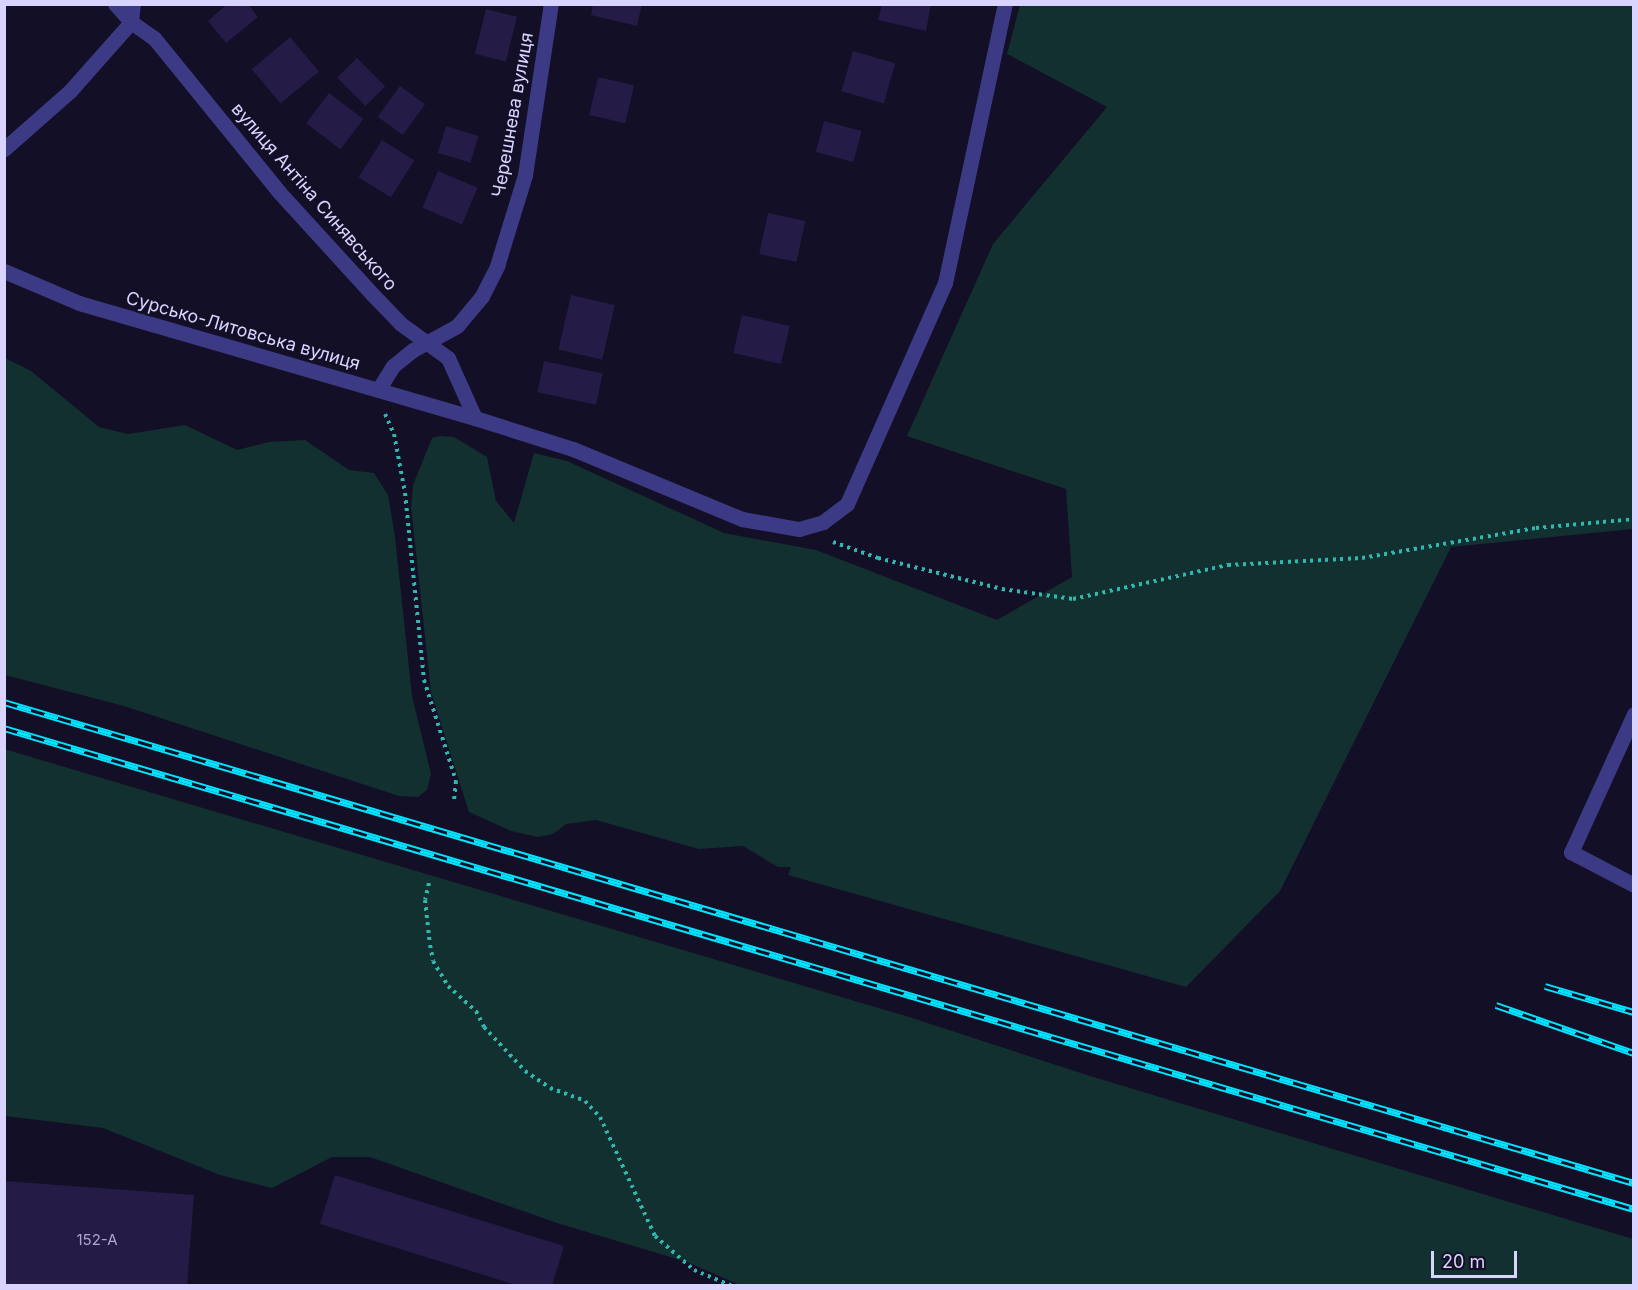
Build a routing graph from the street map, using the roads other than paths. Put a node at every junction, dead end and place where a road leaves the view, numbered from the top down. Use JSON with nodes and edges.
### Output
{"nodes":[{"id":1,"x":115,"y":4,"type":"edge"},
{"id":2,"x":134,"y":4,"type":"edge"},
{"id":3,"x":551,"y":4,"type":"edge"},
{"id":4,"x":1005,"y":4,"type":"edge"},
{"id":5,"x":131,"y":22,"type":"junction"},
{"id":6,"x":4,"y":149,"type":"edge"},
{"id":7,"x":4,"y":271,"type":"edge"},
{"id":8,"x":428,"y":344,"type":"junction"},
{"id":9,"x":378,"y":390,"type":"junction"},
{"id":10,"x":475,"y":418,"type":"junction"},
{"id":11,"x":1634,"y":714,"type":"edge"},
{"id":12,"x":1634,"y":885,"type":"edge"}],
"edges":[{"from":1,"to":5,"type":"street","name":"вулиця Антіна Синявського"},
{"from":2,"to":5,"type":"street"},
{"from":3,"to":8,"type":"street","name":"Черешнева вулиця"},
{"from":4,"to":10,"type":"street","name":"Сурсько-Литовська вулиця"},
{"from":5,"to":6,"type":"street"},
{"from":5,"to":8,"type":"street","name":"вулиця Антіна Синявського"},
{"from":7,"to":9,"type":"street","name":"Сурсько-Литовська вулиця"},
{"from":8,"to":9,"type":"street","name":"Черешнева вулиця"},
{"from":8,"to":10,"type":"street","name":"вулиця Антіна Синявського"},
{"from":9,"to":10,"type":"street","name":"Сурсько-Литовська вулиця"},
{"from":11,"to":12,"type":"street"}]}
